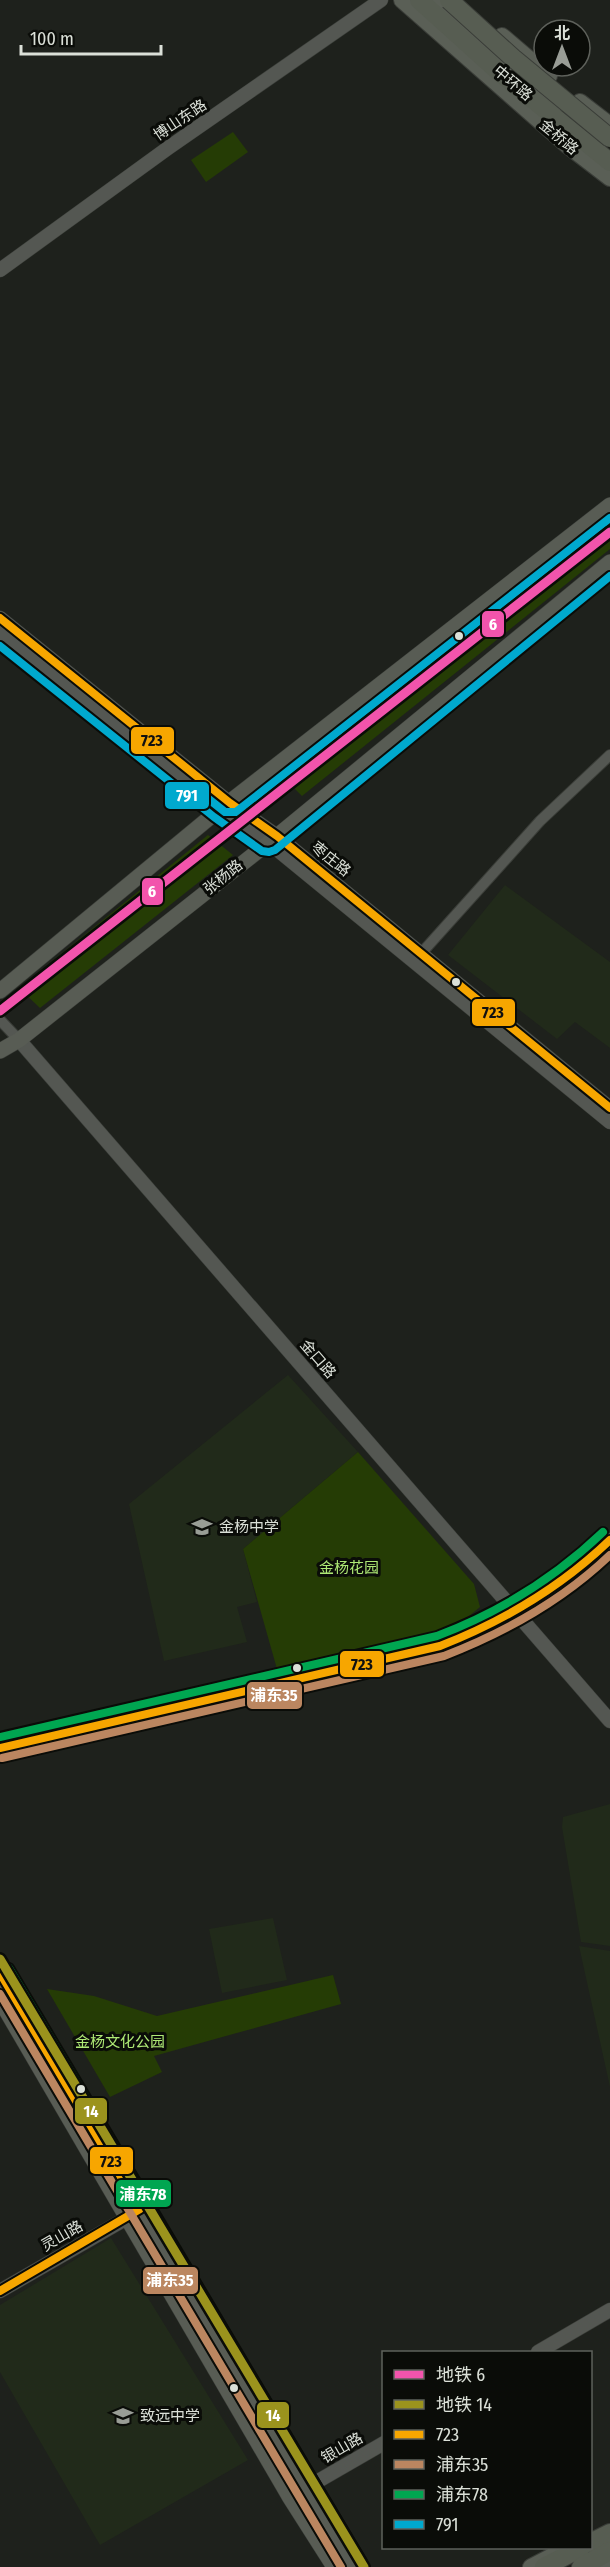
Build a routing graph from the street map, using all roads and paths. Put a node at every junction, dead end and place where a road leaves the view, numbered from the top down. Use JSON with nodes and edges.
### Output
{"nodes":[{"id":1,"x":381,"y":0,"type":"edge"},
{"id":2,"x":402,"y":0,"type":"edge"},
{"id":3,"x":419,"y":0,"type":"edge"},
{"id":4,"x":433,"y":0,"type":"edge"},
{"id":5,"x":450,"y":0,"type":"edge"},
{"id":6,"x":461,"y":0,"type":"edge"},
{"id":7,"x":590,"y":110,"type":"junction"},
{"id":8,"x":610,"y":125,"type":"edge"},
{"id":9,"x":610,"y":138,"type":"edge"},
{"id":10,"x":610,"y":162,"type":"edge"},
{"id":11,"x":610,"y":178,"type":"edge"},
{"id":12,"x":0,"y":270,"type":"edge"},
{"id":13,"x":610,"y":505,"type":"edge"},
{"id":14,"x":610,"y":562,"type":"edge"},
{"id":15,"x":0,"y":618,"type":"edge"},
{"id":16,"x":0,"y":633,"type":"edge"},
{"id":17,"x":610,"y":755,"type":"edge"},
{"id":18,"x":225,"y":806,"type":"junction"},
{"id":19,"x":272,"y":839,"type":"junction"},
{"id":20,"x":426,"y":948,"type":"dead end"},
{"id":21,"x":0,"y":991,"type":"edge"},
{"id":22,"x":0,"y":1020,"type":"edge"},
{"id":23,"x":19,"y":1040,"type":"junction"},
{"id":24,"x":0,"y":1051,"type":"edge"},
{"id":25,"x":610,"y":1108,"type":"edge"},
{"id":26,"x":610,"y":1122,"type":"edge"},
{"id":27,"x":610,"y":1540,"type":"edge"},
{"id":28,"x":517,"y":1613,"type":"junction"},
{"id":29,"x":610,"y":1721,"type":"edge"},
{"id":30,"x":0,"y":1748,"type":"edge"},
{"id":31,"x":0,"y":1973,"type":"edge"},
{"id":32,"x":0,"y":2000,"type":"edge"},
{"id":33,"x":140,"y":2209,"type":"junction"},
{"id":34,"x":127,"y":2218,"type":"junction"},
{"id":35,"x":0,"y":2291,"type":"edge"},
{"id":36,"x":610,"y":2310,"type":"edge"},
{"id":37,"x":540,"y":2351,"type":"edge"},
{"id":38,"x":382,"y":2444,"type":"edge"},
{"id":39,"x":306,"y":2488,"type":"junction"},
{"id":40,"x":289,"y":2499,"type":"junction"},
{"id":41,"x":610,"y":2526,"type":"edge"},
{"id":42,"x":610,"y":2532,"type":"edge"},
{"id":43,"x":592,"y":2535,"type":"edge"},
{"id":44,"x":592,"y":2542,"type":"edge"},
{"id":45,"x":564,"y":2549,"type":"edge"},
{"id":46,"x":577,"y":2549,"type":"edge"},
{"id":47,"x":610,"y":2551,"type":"edge"},
{"id":48,"x":610,"y":2565,"type":"edge"},
{"id":49,"x":334,"y":2567,"type":"edge"},
{"id":50,"x":353,"y":2567,"type":"edge"},
{"id":51,"x":531,"y":2567,"type":"edge"},
{"id":52,"x":544,"y":2567,"type":"edge"},
{"id":53,"x":581,"y":2567,"type":"edge"},
{"id":54,"x":606,"y":2567,"type":"edge"}],
"edges":[{"from":1,"to":12,"type":"street","name":"博山东路"},
{"from":2,"to":11,"type":"main road","name":"金桥路"},
{"from":3,"to":10,"type":"highway","name":"中环路"},
{"from":4,"to":7,"type":"main road"},
{"from":5,"to":9,"type":"highway","name":"中环路","bridge":true},
{"from":6,"to":7,"type":"main road"},
{"from":7,"to":8,"type":"main road"},
{"from":13,"to":18,"type":"main road"},
{"from":14,"to":19,"type":"main road","name":"张杨路"},
{"from":15,"to":18,"type":"street","name":"枣庄路"},
{"from":16,"to":18,"type":"street","name":"枣庄路"},
{"from":17,"to":20,"type":"street"},
{"from":18,"to":19,"type":"street","name":"枣庄路"},
{"from":18,"to":21,"type":"main road"},
{"from":19,"to":23,"type":"main road","name":"张杨路"},
{"from":19,"to":25,"type":"street","name":"枣庄路"},
{"from":19,"to":26,"type":"street","name":"枣庄路"},
{"from":22,"to":23,"type":"street","name":"金口路"},
{"from":23,"to":24,"type":"main road","name":"张杨路"},
{"from":23,"to":28,"type":"street","name":"金口路"},
{"from":27,"to":28,"type":"street"},
{"from":28,"to":29,"type":"street","name":"金口路"},
{"from":28,"to":30,"type":"street"},
{"from":31,"to":33,"type":"main road"},
{"from":32,"to":34,"type":"main road"},
{"from":33,"to":34,"type":"street","name":"灵山路"},
{"from":33,"to":39,"type":"main road"},
{"from":34,"to":35,"type":"street","name":"灵山路"},
{"from":34,"to":40,"type":"main road"},
{"from":36,"to":37,"type":"street"},
{"from":38,"to":39,"type":"street","name":"银山路"},
{"from":39,"to":40,"type":"street","name":"银山路"},
{"from":39,"to":50,"type":"main road"},
{"from":40,"to":49,"type":"main road"},
{"from":41,"to":43,"type":"main road"},
{"from":42,"to":44,"type":"highway"},
{"from":45,"to":51,"type":"main road"},
{"from":46,"to":52,"type":"highway"},
{"from":47,"to":53,"type":"highway"},
{"from":48,"to":54,"type":"main road"}]}
